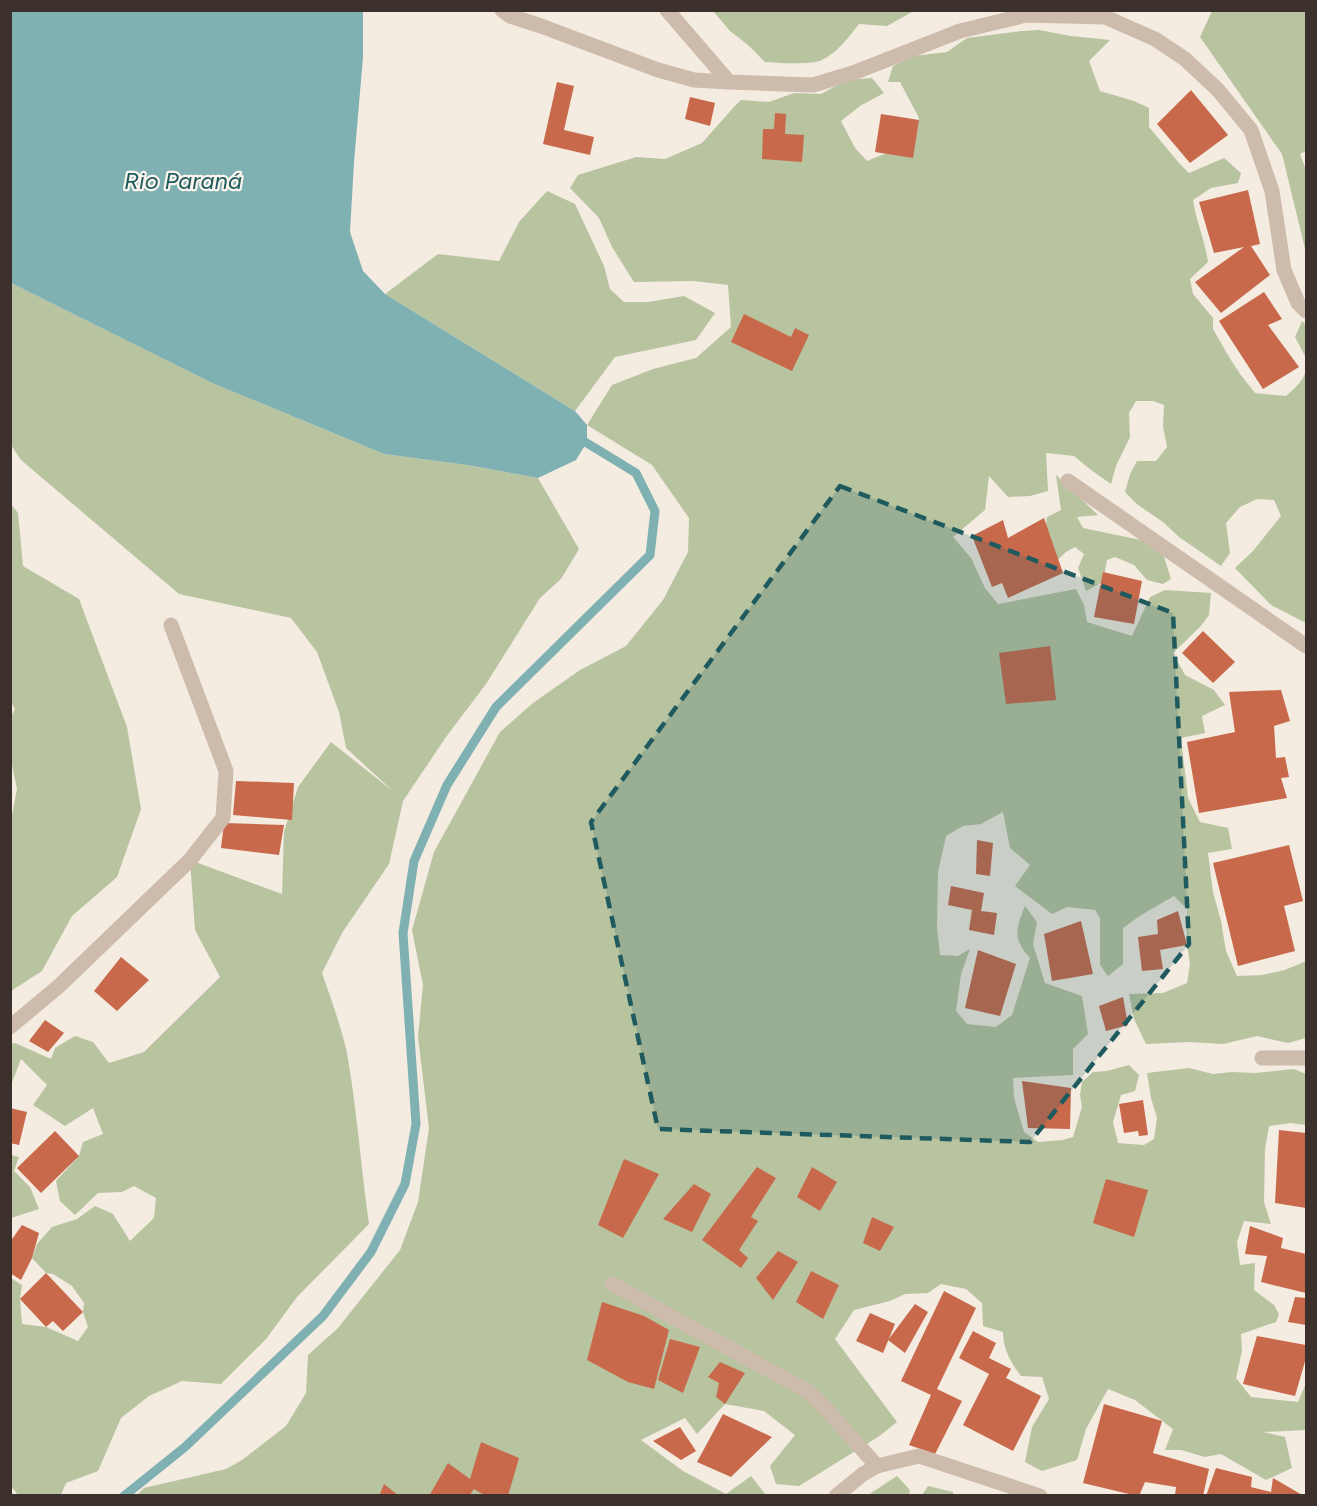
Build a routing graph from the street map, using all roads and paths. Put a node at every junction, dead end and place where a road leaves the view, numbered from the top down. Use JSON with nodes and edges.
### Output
{"nodes":[{"id":1,"x":502,"y":10,"type":"edge"},
{"id":2,"x":667,"y":10,"type":"edge"},
{"id":3,"x":729,"y":82,"type":"junction"},
{"id":4,"x":1306,"y":311,"type":"edge"},
{"id":5,"x":1068,"y":481,"type":"dead end"},
{"id":6,"x":171,"y":626,"type":"dead end"},
{"id":7,"x":1306,"y":646,"type":"edge"},
{"id":8,"x":10,"y":1027,"type":"edge"},
{"id":9,"x":1262,"y":1058,"type":"dead end"},
{"id":10,"x":1306,"y":1058,"type":"edge"},
{"id":11,"x":612,"y":1284,"type":"dead end"},
{"id":12,"x":877,"y":1466,"type":"junction"},
{"id":13,"x":836,"y":1496,"type":"edge"},
{"id":14,"x":1040,"y":1496,"type":"edge"}],
"edges":[{"from":1,"to":3,"type":"street"},
{"from":2,"to":3,"type":"street"},
{"from":3,"to":4,"type":"street"},
{"from":5,"to":7,"type":"street"},
{"from":6,"to":8,"type":"street"},
{"from":9,"to":10,"type":"street"},
{"from":11,"to":12,"type":"street"},
{"from":12,"to":13,"type":"street"},
{"from":12,"to":14,"type":"street"}]}
